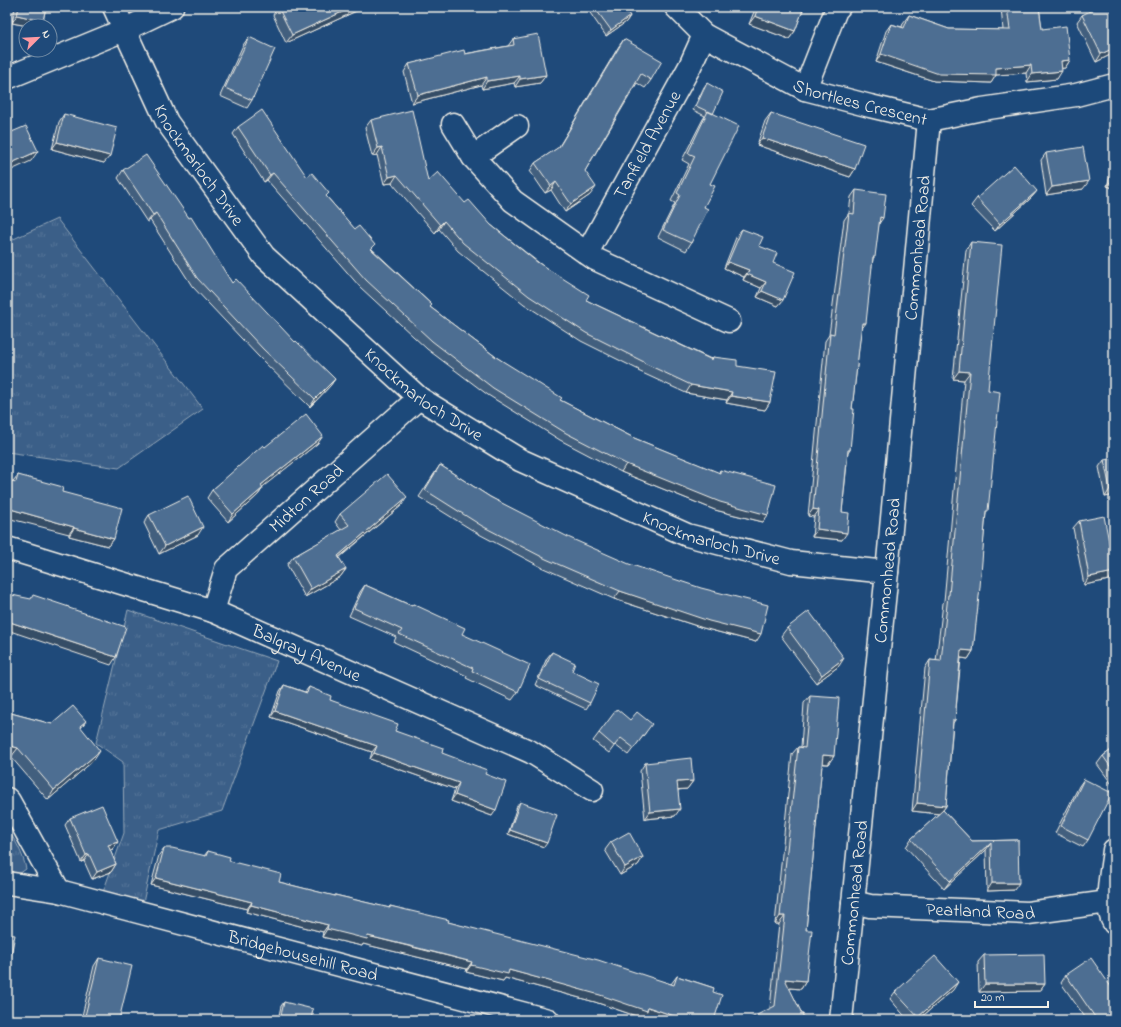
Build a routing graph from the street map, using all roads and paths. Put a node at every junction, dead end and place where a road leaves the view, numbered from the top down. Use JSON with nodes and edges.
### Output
{"nodes":[{"id":1,"x":114,"y":7,"type":"edge"},
{"id":2,"x":172,"y":7,"type":"edge"},
{"id":3,"x":676,"y":7,"type":"edge"},
{"id":4,"x":839,"y":7,"type":"edge"},
{"id":5,"x":124,"y":30,"type":"junction"},
{"id":6,"x":704,"y":35,"type":"junction"},
{"id":7,"x":7,"y":78,"type":"edge"},
{"id":8,"x":1114,"y":85,"type":"edge"},
{"id":9,"x":805,"y":89,"type":"junction"},
{"id":10,"x":929,"y":120,"type":"junction"},
{"id":11,"x":453,"y":124,"type":"dead end"},
{"id":12,"x":517,"y":126,"type":"dead end"},
{"id":13,"x":473,"y":157,"type":"junction"},
{"id":14,"x":587,"y":253,"type":"junction"},
{"id":15,"x":729,"y":321,"type":"dead end"},
{"id":16,"x":419,"y":398,"type":"junction"},
{"id":17,"x":7,"y":548,"type":"edge"},
{"id":18,"x":887,"y":572,"type":"junction"},
{"id":19,"x":213,"y":611,"type":"junction"},
{"id":20,"x":592,"y":790,"type":"dead end"},
{"id":21,"x":7,"y":799,"type":"edge"},
{"id":22,"x":1114,"y":850,"type":"edge"},
{"id":23,"x":7,"y":883,"type":"edge"},
{"id":24,"x":58,"y":891,"type":"junction"},
{"id":25,"x":853,"y":902,"type":"junction"},
{"id":26,"x":1108,"y":902,"type":"junction"},
{"id":27,"x":1114,"y":923,"type":"edge"},
{"id":28,"x":548,"y":1020,"type":"edge"},
{"id":29,"x":840,"y":1020,"type":"edge"}],
"edges":[{"from":1,"to":5,"type":"street","name":"Knockmarloch Drive"},
{"from":2,"to":5,"type":"street"},
{"from":3,"to":6,"type":"street","name":"Shortlees Crescent"},
{"from":4,"to":9,"type":"street"},
{"from":5,"to":7,"type":"street"},
{"from":5,"to":16,"type":"street","name":"Knockmarloch Drive"},
{"from":6,"to":9,"type":"street","name":"Shortlees Crescent"},
{"from":6,"to":14,"type":"street","name":"Tanfield Avenue"},
{"from":8,"to":10,"type":"street","name":"Shortlees Crescent"},
{"from":9,"to":10,"type":"street","name":"Shortlees Crescent"},
{"from":10,"to":18,"type":"street","name":"Commonhead Road"},
{"from":11,"to":13,"type":"street"},
{"from":12,"to":13,"type":"street"},
{"from":13,"to":14,"type":"street"},
{"from":14,"to":15,"type":"street"},
{"from":16,"to":18,"type":"street","name":"Knockmarloch Drive"},
{"from":16,"to":19,"type":"street","name":"Midton Road"},
{"from":17,"to":19,"type":"street","name":"Balgray Avenue"},
{"from":18,"to":25,"type":"street","name":"Commonhead Road"},
{"from":19,"to":20,"type":"street","name":"Balgray Avenue"},
{"from":21,"to":24,"type":"street"},
{"from":22,"to":26,"type":"street"},
{"from":23,"to":24,"type":"street","name":"Bridgehousehill Road"},
{"from":24,"to":28,"type":"street","name":"Bridgehousehill Road"},
{"from":25,"to":26,"type":"street","name":"Peatland Road"},
{"from":25,"to":29,"type":"street","name":"Commonhead Road"},
{"from":26,"to":27,"type":"street"}]}
